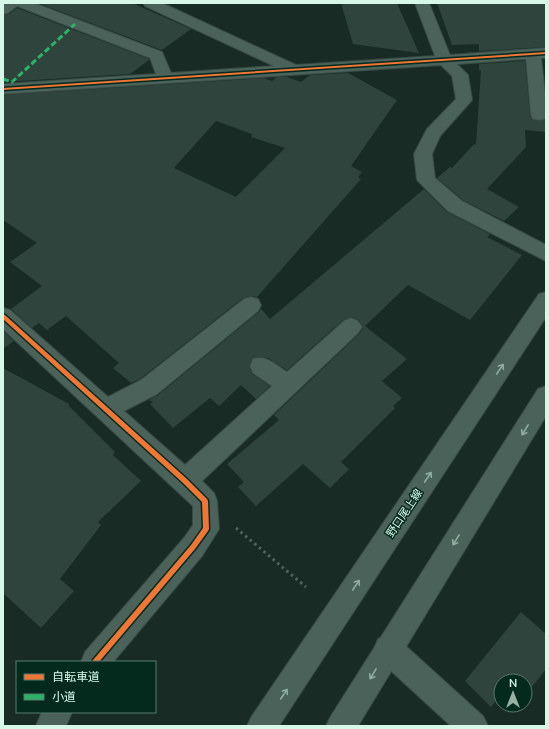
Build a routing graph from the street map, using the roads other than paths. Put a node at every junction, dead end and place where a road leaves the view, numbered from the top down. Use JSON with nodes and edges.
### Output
{"nodes":[{"id":1,"x":12,"y":3,"type":"edge"},
{"id":2,"x":21,"y":3,"type":"edge"},
{"id":3,"x":150,"y":3,"type":"edge"},
{"id":4,"x":422,"y":3,"type":"edge"},
{"id":5,"x":3,"y":10,"type":"edge"},
{"id":6,"x":539,"y":54,"type":"edge"},
{"id":7,"x":444,"y":59,"type":"junction"},
{"id":8,"x":292,"y":69,"type":"junction"},
{"id":9,"x":165,"y":78,"type":"junction"},
{"id":10,"x":3,"y":89,"type":"edge"},
{"id":11,"x":542,"y":95,"type":"edge"},
{"id":12,"x":539,"y":115,"type":"dead end"},
{"id":13,"x":546,"y":254,"type":"edge"},
{"id":14,"x":546,"y":300,"type":"edge"},
{"id":15,"x":251,"y":304,"type":"dead end"},
{"id":16,"x":3,"y":316,"type":"edge"},
{"id":17,"x":351,"y":327,"type":"dead end"},
{"id":18,"x":261,"y":366,"type":"dead end"},
{"id":19,"x":287,"y":385,"type":"junction"},
{"id":20,"x":546,"y":396,"type":"edge"},
{"id":21,"x":106,"y":409,"type":"junction"},
{"id":22,"x":185,"y":480,"type":"junction"},
{"id":23,"x":388,"y":649,"type":"junction"},
{"id":24,"x":96,"y":661,"type":"edge"},
{"id":25,"x":57,"y":713,"type":"edge"},
{"id":26,"x":51,"y":726,"type":"edge"},
{"id":27,"x":262,"y":726,"type":"edge"},
{"id":28,"x":342,"y":726,"type":"edge"},
{"id":29,"x":473,"y":726,"type":"edge"}],
"edges":[{"from":1,"to":5,"type":"street"},
{"from":2,"to":9,"type":"street"},
{"from":3,"to":8,"type":"street"},
{"from":4,"to":7,"type":"street"},
{"from":6,"to":7,"type":"street"},
{"from":6,"to":11,"type":"street"},
{"from":7,"to":8,"type":"street"},
{"from":7,"to":13,"type":"street"},
{"from":8,"to":9,"type":"street"},
{"from":9,"to":10,"type":"street"},
{"from":11,"to":12,"type":"street"},
{"from":27,"to":14,"type":"street","name":"野口尾上線","one_way":true},
{"from":15,"to":21,"type":"street"},
{"from":16,"to":21,"type":"street"},
{"from":17,"to":19,"type":"street"},
{"from":18,"to":19,"type":"street"},
{"from":19,"to":22,"type":"street"},
{"from":20,"to":23,"type":"street","one_way":true},
{"from":21,"to":22,"type":"street"},
{"from":22,"to":24,"type":"street"},
{"from":23,"to":28,"type":"street","one_way":true},
{"from":23,"to":29,"type":"street"},
{"from":25,"to":26,"type":"street"}]}
